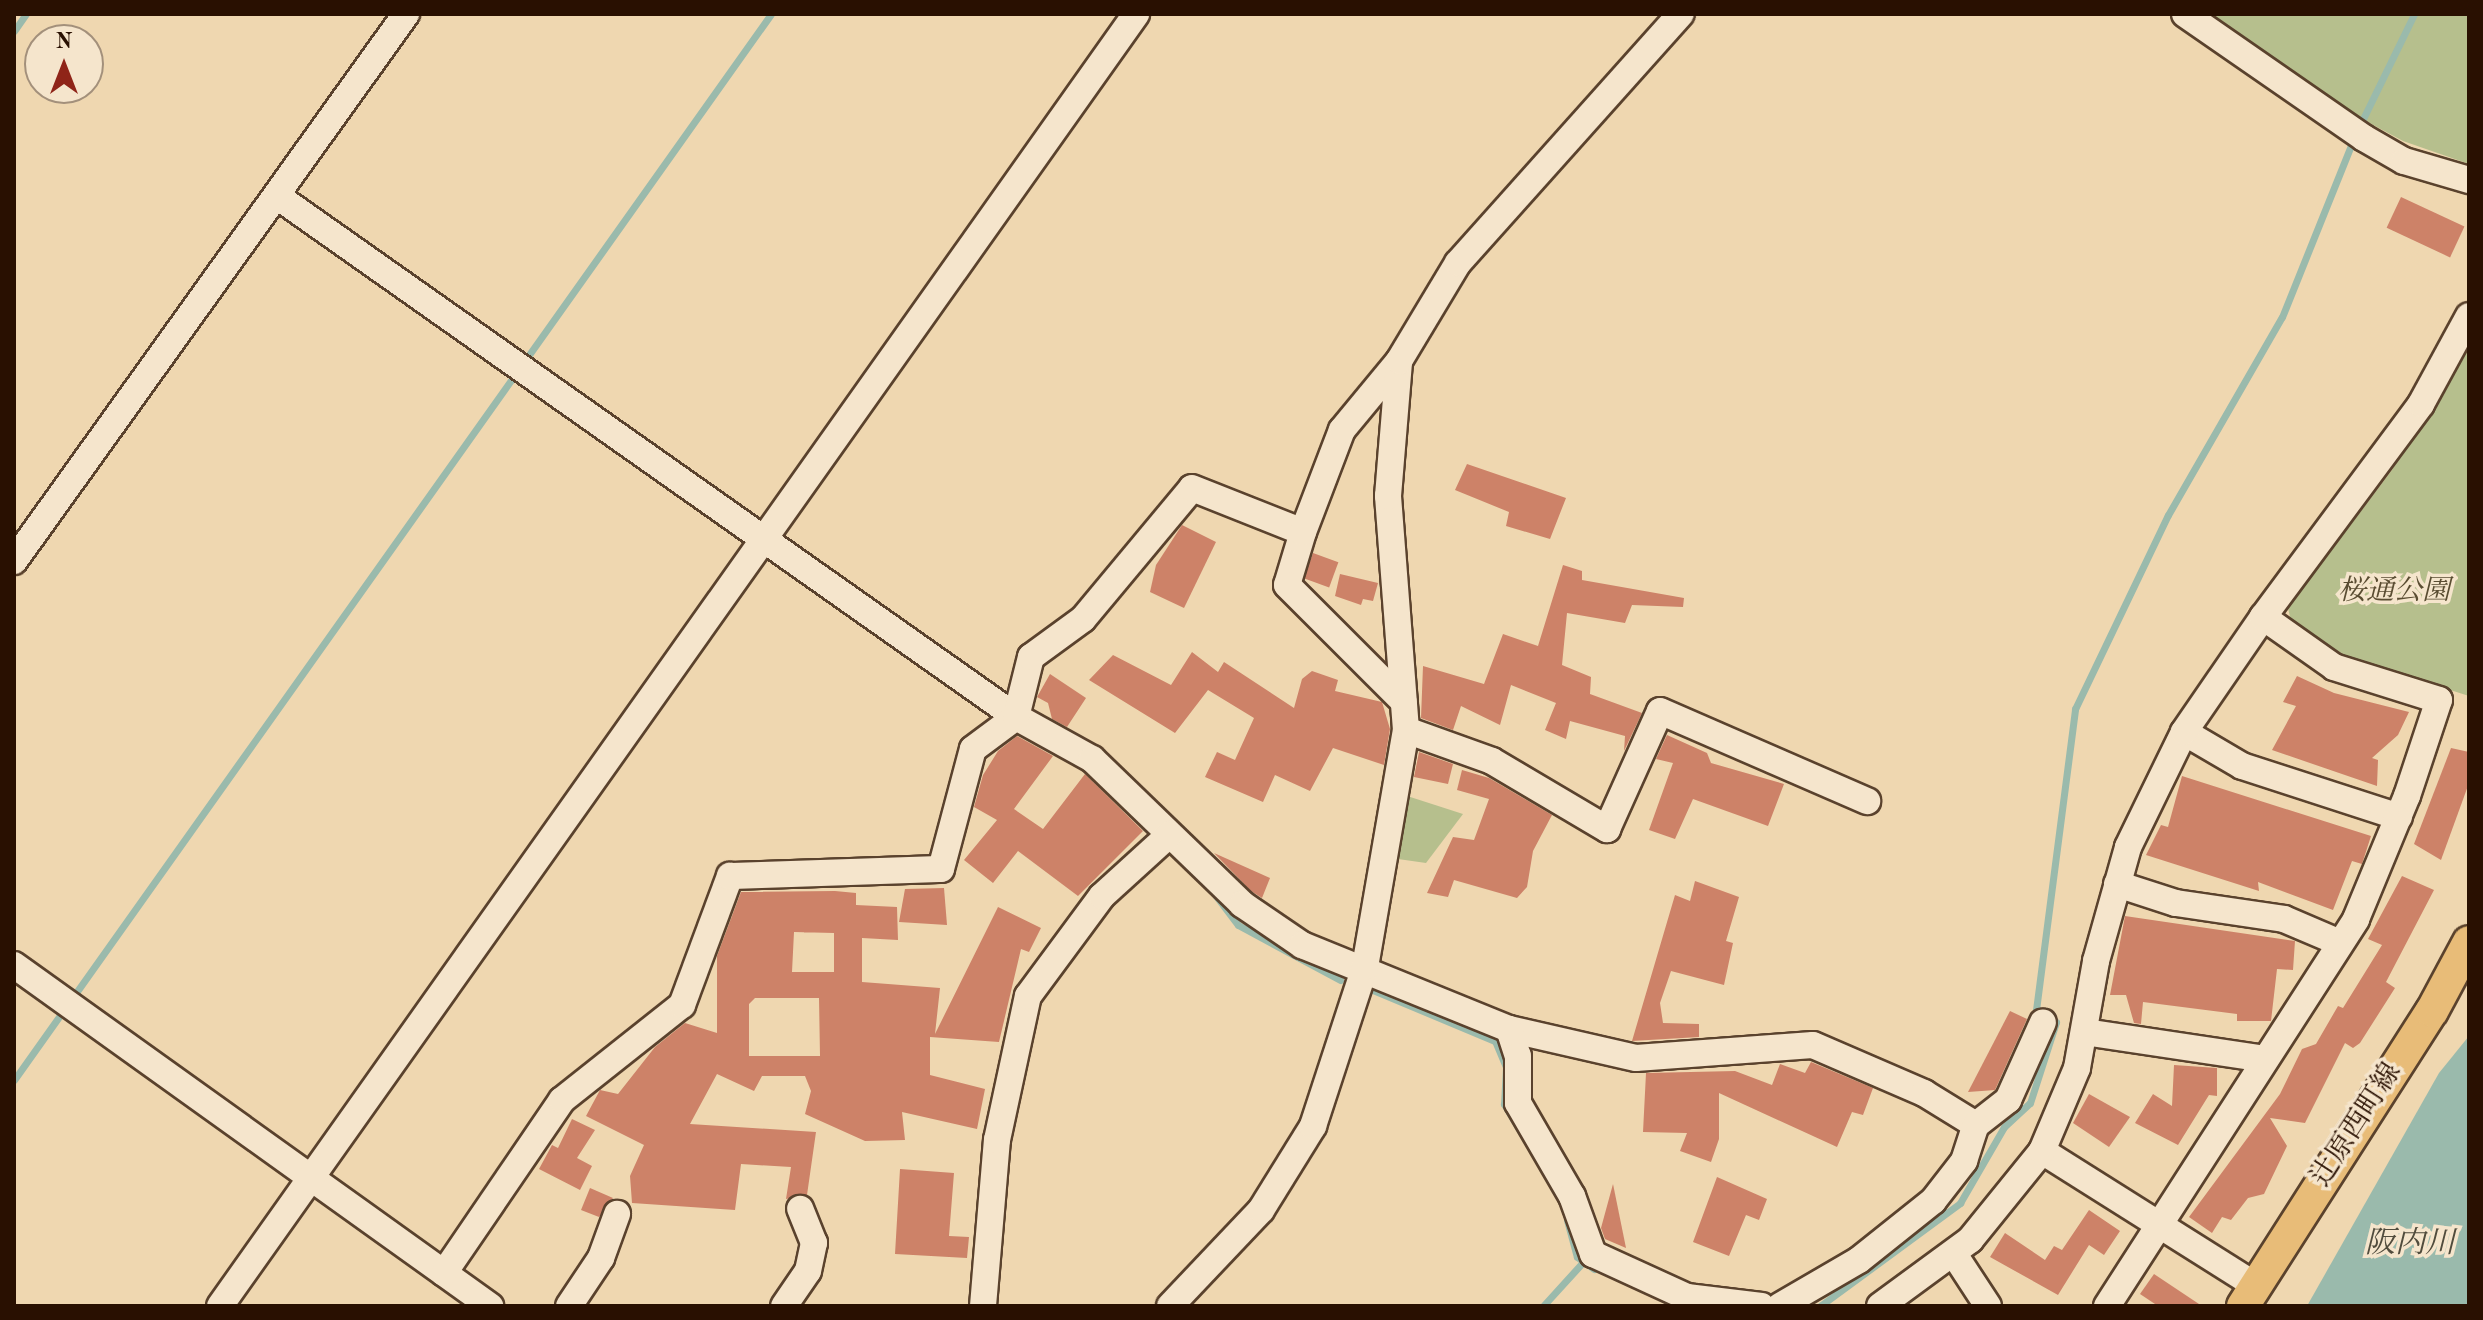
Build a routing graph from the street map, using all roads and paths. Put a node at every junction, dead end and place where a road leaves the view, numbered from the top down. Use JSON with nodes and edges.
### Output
{"nodes":[{"id":1,"x":406,"y":14,"type":"edge"},
{"id":2,"x":1136,"y":14,"type":"edge"},
{"id":3,"x":1681,"y":14,"type":"edge"},
{"id":4,"x":2185,"y":14,"type":"edge"},
{"id":5,"x":2469,"y":180,"type":"edge"},
{"id":6,"x":277,"y":196,"type":"junction"},
{"id":7,"x":2469,"y":316,"type":"edge"},
{"id":8,"x":1399,"y":361,"type":"junction"},
{"id":9,"x":1303,"y":532,"type":"junction"},
{"id":10,"x":762,"y":540,"type":"junction"},
{"id":11,"x":14,"y":561,"type":"edge"},
{"id":12,"x":2263,"y":617,"type":"junction"},
{"id":13,"x":1404,"y":702,"type":"junction"},
{"id":14,"x":1016,"y":717,"type":"junction"},
{"id":15,"x":1406,"y":730,"type":"junction"},
{"id":16,"x":2184,"y":732,"type":"junction"},
{"id":17,"x":1867,"y":801,"type":"dead end"},
{"id":18,"x":2399,"y":817,"type":"junction"},
{"id":19,"x":1169,"y":835,"type":"junction"},
{"id":20,"x":2117,"y":884,"type":"junction"},
{"id":21,"x":2338,"y":942,"type":"junction"},
{"id":22,"x":2469,"y":942,"type":"edge"},
{"id":23,"x":14,"y":965,"type":"edge"},
{"id":24,"x":1365,"y":967,"type":"junction"},
{"id":25,"x":2043,"y":1022,"type":"dead end"},
{"id":26,"x":1509,"y":1029,"type":"junction"},
{"id":27,"x":2085,"y":1032,"type":"junction"},
{"id":28,"x":2265,"y":1059,"type":"junction"},
{"id":29,"x":1976,"y":1125,"type":"junction"},
{"id":30,"x":2042,"y":1151,"type":"junction"},
{"id":31,"x":313,"y":1175,"type":"junction"},
{"id":32,"x":800,"y":1209,"type":"dead end"},
{"id":33,"x":617,"y":1214,"type":"dead end"},
{"id":34,"x":2159,"y":1224,"type":"junction"},
{"id":35,"x":1954,"y":1254,"type":"junction"},
{"id":36,"x":444,"y":1273,"type":"junction"},
{"id":37,"x":2249,"y":1296,"type":"edge"},
{"id":38,"x":220,"y":1306,"type":"edge"},
{"id":39,"x":490,"y":1306,"type":"edge"},
{"id":40,"x":569,"y":1306,"type":"edge"},
{"id":41,"x":784,"y":1306,"type":"edge"},
{"id":42,"x":983,"y":1306,"type":"edge"},
{"id":43,"x":1170,"y":1306,"type":"edge"},
{"id":44,"x":1761,"y":1306,"type":"edge"},
{"id":45,"x":1780,"y":1306,"type":"edge"},
{"id":46,"x":1880,"y":1306,"type":"edge"},
{"id":47,"x":1988,"y":1306,"type":"edge"},
{"id":48,"x":2107,"y":1306,"type":"edge"}],
"edges":[{"from":1,"to":6,"type":"street"},
{"from":2,"to":10,"type":"street"},
{"from":3,"to":8,"type":"street"},
{"from":4,"to":5,"type":"street"},
{"from":6,"to":10,"type":"street"},
{"from":6,"to":11,"type":"street"},
{"from":7,"to":12,"type":"street"},
{"from":8,"to":9,"type":"street"},
{"from":8,"to":13,"type":"street"},
{"from":9,"to":13,"type":"street"},
{"from":9,"to":14,"type":"street"},
{"from":10,"to":14,"type":"street"},
{"from":10,"to":31,"type":"street"},
{"from":12,"to":16,"type":"street"},
{"from":12,"to":18,"type":"street"},
{"from":13,"to":15,"type":"street"},
{"from":14,"to":19,"type":"street"},
{"from":14,"to":36,"type":"street"},
{"from":15,"to":17,"type":"street"},
{"from":15,"to":24,"type":"street"},
{"from":16,"to":18,"type":"street"},
{"from":16,"to":20,"type":"street"},
{"from":18,"to":21,"type":"street"},
{"from":19,"to":24,"type":"street"},
{"from":19,"to":42,"type":"street"},
{"from":20,"to":21,"type":"street"},
{"from":20,"to":27,"type":"street"},
{"from":21,"to":28,"type":"street"},
{"from":22,"to":37,"type":"main road","name":"辻原西町線"},
{"from":23,"to":31,"type":"street"},
{"from":24,"to":26,"type":"street"},
{"from":24,"to":43,"type":"street"},
{"from":25,"to":29,"type":"street"},
{"from":26,"to":29,"type":"street"},
{"from":26,"to":44,"type":"street"},
{"from":27,"to":28,"type":"street"},
{"from":27,"to":30,"type":"street"},
{"from":28,"to":34,"type":"street"},
{"from":29,"to":45,"type":"street"},
{"from":30,"to":34,"type":"street"},
{"from":30,"to":35,"type":"street"},
{"from":31,"to":36,"type":"street"},
{"from":31,"to":38,"type":"street"},
{"from":32,"to":41,"type":"street"},
{"from":33,"to":40,"type":"street"},
{"from":34,"to":37,"type":"street"},
{"from":34,"to":48,"type":"street"},
{"from":35,"to":46,"type":"street"},
{"from":35,"to":47,"type":"street"},
{"from":36,"to":39,"type":"street"}]}
